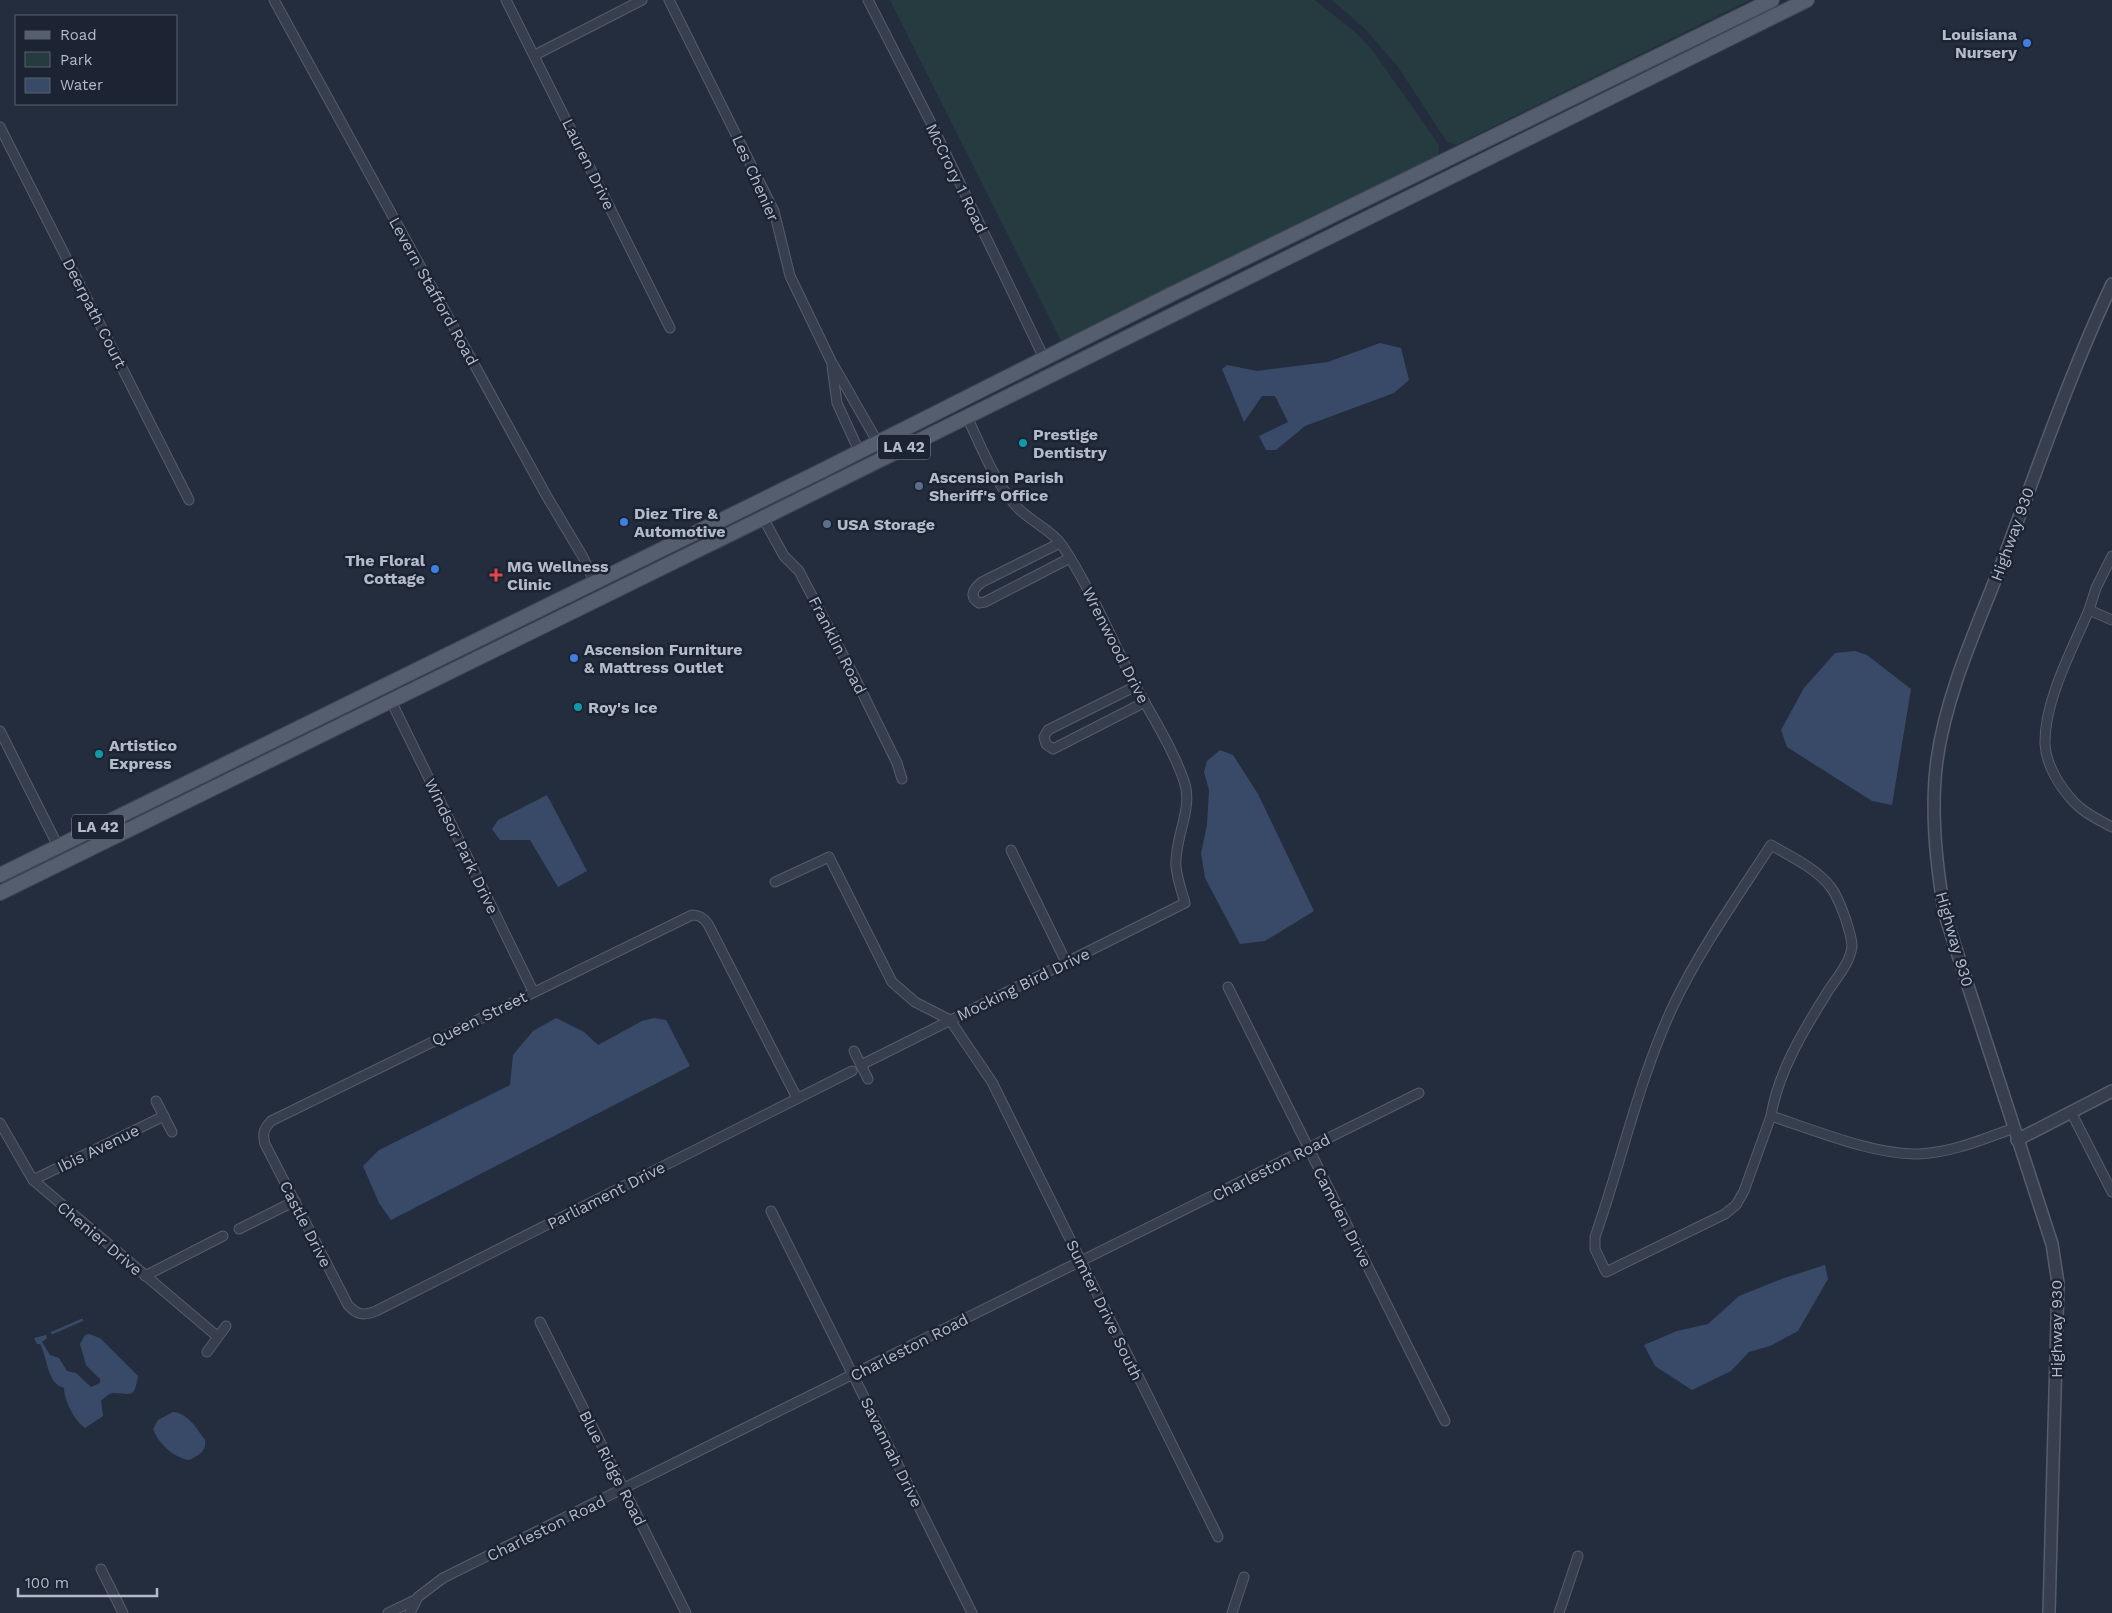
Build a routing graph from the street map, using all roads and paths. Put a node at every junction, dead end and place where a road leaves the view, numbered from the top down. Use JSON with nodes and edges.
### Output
{"nodes":[{"id":1,"x":274,"y":0,"type":"edge"},
{"id":2,"x":506,"y":0,"type":"edge"},
{"id":3,"x":642,"y":0,"type":"edge"},
{"id":4,"x":669,"y":0,"type":"edge"},
{"id":5,"x":868,"y":0,"type":"edge"},
{"id":6,"x":1772,"y":0,"type":"edge"},
{"id":7,"x":1807,"y":0,"type":"edge"},
{"id":8,"x":535,"y":55,"type":"junction"},
{"id":9,"x":0,"y":127,"type":"edge"},
{"id":10,"x":2112,"y":284,"type":"edge"},
{"id":11,"x":1172,"y":294,"type":"junction"},
{"id":12,"x":670,"y":328,"type":"dead end"},
{"id":13,"x":1104,"y":347,"type":"junction"},
{"id":14,"x":1044,"y":358,"type":"junction"},
{"id":15,"x":831,"y":361,"type":"junction"},
{"id":16,"x":967,"y":417,"type":"junction"},
{"id":17,"x":877,"y":441,"type":"junction"},
{"id":18,"x":859,"y":451,"type":"junction"},
{"id":19,"x":818,"y":477,"type":"junction"},
{"id":20,"x":189,"y":500,"type":"dead end"},
{"id":21,"x":763,"y":518,"type":"junction"},
{"id":22,"x":730,"y":534,"type":"junction"},
{"id":23,"x":1060,"y":543,"type":"junction"},
{"id":24,"x":2112,"y":556,"type":"edge"},
{"id":25,"x":1070,"y":558,"type":"junction"},
{"id":26,"x":594,"y":581,"type":"junction"},
{"id":27,"x":2089,"y":610,"type":"junction"},
{"id":28,"x":2112,"y":620,"type":"edge"},
{"id":29,"x":548,"y":622,"type":"junction"},
{"id":30,"x":469,"y":644,"type":"junction"},
{"id":31,"x":420,"y":686,"type":"junction"},
{"id":32,"x":1136,"y":686,"type":"junction"},
{"id":33,"x":391,"y":701,"type":"junction"},
{"id":34,"x":1145,"y":702,"type":"junction"},
{"id":35,"x":0,"y":731,"type":"edge"},
{"id":36,"x":902,"y":779,"type":"dead end"},
{"id":37,"x":2112,"y":827,"type":"edge"},
{"id":38,"x":58,"y":846,"type":"junction"},
{"id":39,"x":1010,"y":850,"type":"dead end"},
{"id":40,"x":0,"y":875,"type":"edge"},
{"id":41,"x":775,"y":882,"type":"dead end"},
{"id":42,"x":2,"y":892,"type":"edge"},
{"id":43,"x":1185,"y":903,"type":"joint"},
{"id":44,"x":1067,"y":964,"type":"junction"},
{"id":45,"x":1228,"y":987,"type":"dead end"},
{"id":46,"x":533,"y":992,"type":"junction"},
{"id":47,"x":950,"y":1020,"type":"junction"},
{"id":48,"x":854,"y":1051,"type":"dead end"},
{"id":49,"x":861,"y":1065,"type":"junction"},
{"id":50,"x":852,"y":1071,"type":"dead end"},
{"id":51,"x":868,"y":1079,"type":"dead end"},
{"id":52,"x":2112,"y":1091,"type":"edge"},
{"id":53,"x":1418,"y":1093,"type":"dead end"},
{"id":54,"x":796,"y":1098,"type":"junction"},
{"id":55,"x":156,"y":1101,"type":"dead end"},
{"id":56,"x":2071,"y":1112,"type":"junction"},
{"id":57,"x":164,"y":1116,"type":"junction"},
{"id":58,"x":1771,"y":1116,"type":"junction"},
{"id":59,"x":0,"y":1123,"type":"edge"},
{"id":60,"x":264,"y":1128,"type":"joint"},
{"id":61,"x":2014,"y":1128,"type":"junction"},
{"id":62,"x":172,"y":1132,"type":"dead end"},
{"id":63,"x":2018,"y":1140,"type":"junction"},
{"id":64,"x":1308,"y":1149,"type":"junction"},
{"id":65,"x":33,"y":1180,"type":"junction"},
{"id":66,"x":2112,"y":1192,"type":"edge"},
{"id":67,"x":295,"y":1201,"type":"junction"},
{"id":68,"x":771,"y":1211,"type":"dead end"},
{"id":69,"x":239,"y":1229,"type":"dead end"},
{"id":70,"x":223,"y":1236,"type":"dead end"},
{"id":71,"x":1082,"y":1262,"type":"junction"},
{"id":72,"x":145,"y":1276,"type":"junction"},
{"id":73,"x":358,"y":1314,"type":"joint"},
{"id":74,"x":540,"y":1322,"type":"dead end"},
{"id":75,"x":226,"y":1326,"type":"dead end"},
{"id":76,"x":218,"y":1338,"type":"junction"},
{"id":77,"x":207,"y":1352,"type":"dead end"},
{"id":78,"x":854,"y":1375,"type":"junction"},
{"id":79,"x":1445,"y":1421,"type":"dead end"},
{"id":80,"x":624,"y":1490,"type":"junction"},
{"id":81,"x":1218,"y":1538,"type":"dead end"},
{"id":82,"x":1578,"y":1556,"type":"dead end"},
{"id":83,"x":101,"y":1568,"type":"dead end"},
{"id":84,"x":1244,"y":1577,"type":"dead end"},
{"id":85,"x":415,"y":1600,"type":"junction"},
{"id":86,"x":124,"y":1613,"type":"edge"},
{"id":87,"x":388,"y":1613,"type":"edge"},
{"id":88,"x":410,"y":1613,"type":"edge"},
{"id":89,"x":686,"y":1613,"type":"edge"},
{"id":90,"x":972,"y":1613,"type":"edge"},
{"id":91,"x":1232,"y":1613,"type":"edge"},
{"id":92,"x":1559,"y":1613,"type":"edge"},
{"id":93,"x":2049,"y":1613,"type":"edge"}],
"edges":[{"from":1,"to":26,"type":"street","name":"Levern Stafford Road"},
{"from":2,"to":8,"type":"street","name":"Lauren Drive"},
{"from":3,"to":8,"type":"street"},
{"from":4,"to":15,"type":"street","name":"Les Chenier"},
{"from":5,"to":14,"type":"street","name":"McCrory 1 Road"},
{"from":6,"to":11,"type":"main road","number":"LA 42"},
{"from":7,"to":13,"type":"main road","number":"LA 42"},
{"from":8,"to":12,"type":"street","name":"Lauren Drive"},
{"from":9,"to":20,"type":"street","name":"Deerpath Court"},
{"from":10,"to":61,"type":"street","name":"Highway 930"},
{"from":11,"to":13,"type":"main road"},
{"from":11,"to":14,"type":"main road","number":"LA 42"},
{"from":13,"to":16,"type":"main road","number":"LA 42"},
{"from":14,"to":16,"type":"main road"},
{"from":14,"to":17,"type":"main road","number":"LA 42"},
{"from":15,"to":17,"type":"street","name":"Les Chenier"},
{"from":15,"to":18,"type":"street","name":"Les Chenier"},
{"from":16,"to":21,"type":"main road","number":"LA 42"},
{"from":16,"to":23,"type":"street","name":"Wrenwood Drive"},
{"from":17,"to":18,"type":"main road","number":"LA 42"},
{"from":17,"to":19,"type":"main road"},
{"from":18,"to":19,"type":"main road","number":"LA 42"},
{"from":19,"to":22,"type":"main road"},
{"from":19,"to":26,"type":"main road","number":"LA 42"},
{"from":21,"to":22,"type":"main road","number":"LA 42"},
{"from":21,"to":36,"type":"street","name":"Franklin Road"},
{"from":22,"to":29,"type":"main road","number":"LA 42"},
{"from":23,"to":25,"type":"street","name":"Wrenwood Drive"},
{"from":23,"to":25,"type":"street"},
{"from":24,"to":27,"type":"street"},
{"from":25,"to":32,"type":"street","name":"Wrenwood Drive"},
{"from":26,"to":29,"type":"main road"},
{"from":26,"to":30,"type":"main road","number":"LA 42"},
{"from":27,"to":28,"type":"street"},
{"from":27,"to":37,"type":"street"},
{"from":29,"to":31,"type":"main road","number":"LA 42"},
{"from":30,"to":31,"type":"main road"},
{"from":30,"to":38,"type":"main road","number":"LA 42"},
{"from":31,"to":33,"type":"main road","number":"LA 42"},
{"from":32,"to":34,"type":"street","name":"Wrenwood Drive"},
{"from":32,"to":34,"type":"street"},
{"from":33,"to":42,"type":"main road","number":"LA 42"},
{"from":33,"to":46,"type":"street","name":"Windsor Park Drive"},
{"from":34,"to":43,"type":"street","name":"Wrenwood Drive"},
{"from":35,"to":38,"type":"street"},
{"from":38,"to":40,"type":"main road","number":"LA 42"},
{"from":38,"to":42,"type":"main road"},
{"from":39,"to":44,"type":"street"},
{"from":41,"to":47,"type":"street"},
{"from":43,"to":44,"type":"street","name":"Mocking Bird Drive"},
{"from":44,"to":47,"type":"street","name":"Mocking Bird Drive"},
{"from":45,"to":64,"type":"street","name":"Camden Drive"},
{"from":46,"to":54,"type":"street","name":"Queen Street"},
{"from":46,"to":60,"type":"street","name":"Queen Street"},
{"from":47,"to":49,"type":"street","name":"Mocking Bird Drive"},
{"from":47,"to":71,"type":"street","name":"Sumter Drive South"},
{"from":48,"to":49,"type":"street"},
{"from":49,"to":51,"type":"street"},
{"from":50,"to":54,"type":"street","name":"Parliament Drive"},
{"from":52,"to":56,"type":"street"},
{"from":53,"to":64,"type":"street","name":"Charleston Road"},
{"from":54,"to":73,"type":"street","name":"Parliament Drive"},
{"from":55,"to":57,"type":"street"},
{"from":56,"to":63,"type":"street"},
{"from":56,"to":66,"type":"street"},
{"from":57,"to":62,"type":"street"},
{"from":57,"to":65,"type":"street","name":"Ibis Avenue"},
{"from":58,"to":58,"type":"street"},
{"from":58,"to":61,"type":"street"},
{"from":59,"to":65,"type":"street","name":"Chenier Drive"},
{"from":60,"to":67,"type":"street","name":"Castle Drive"},
{"from":61,"to":63,"type":"street","name":"Highway 930"},
{"from":63,"to":93,"type":"street","name":"Highway 930"},
{"from":64,"to":71,"type":"street","name":"Charleston Road"},
{"from":64,"to":79,"type":"street","name":"Camden Drive"},
{"from":65,"to":72,"type":"street","name":"Chenier Drive"},
{"from":67,"to":69,"type":"street"},
{"from":67,"to":73,"type":"street","name":"Castle Drive"},
{"from":68,"to":78,"type":"street","name":"Savannah Drive"},
{"from":70,"to":72,"type":"street"},
{"from":71,"to":78,"type":"street","name":"Charleston Road"},
{"from":71,"to":81,"type":"street","name":"Sumter Drive South"},
{"from":72,"to":76,"type":"street","name":"Chenier Drive"},
{"from":74,"to":80,"type":"street","name":"Blue Ridge Road"},
{"from":75,"to":76,"type":"street"},
{"from":76,"to":77,"type":"street"},
{"from":78,"to":80,"type":"street","name":"Charleston Road"},
{"from":78,"to":90,"type":"street","name":"Savannah Drive"},
{"from":80,"to":85,"type":"street","name":"Charleston Road"},
{"from":80,"to":89,"type":"street","name":"Blue Ridge Road"},
{"from":82,"to":92,"type":"street"},
{"from":83,"to":86,"type":"street"},
{"from":84,"to":91,"type":"street"},
{"from":85,"to":87,"type":"street"},
{"from":85,"to":88,"type":"street","name":"Charleston Road"}]}
